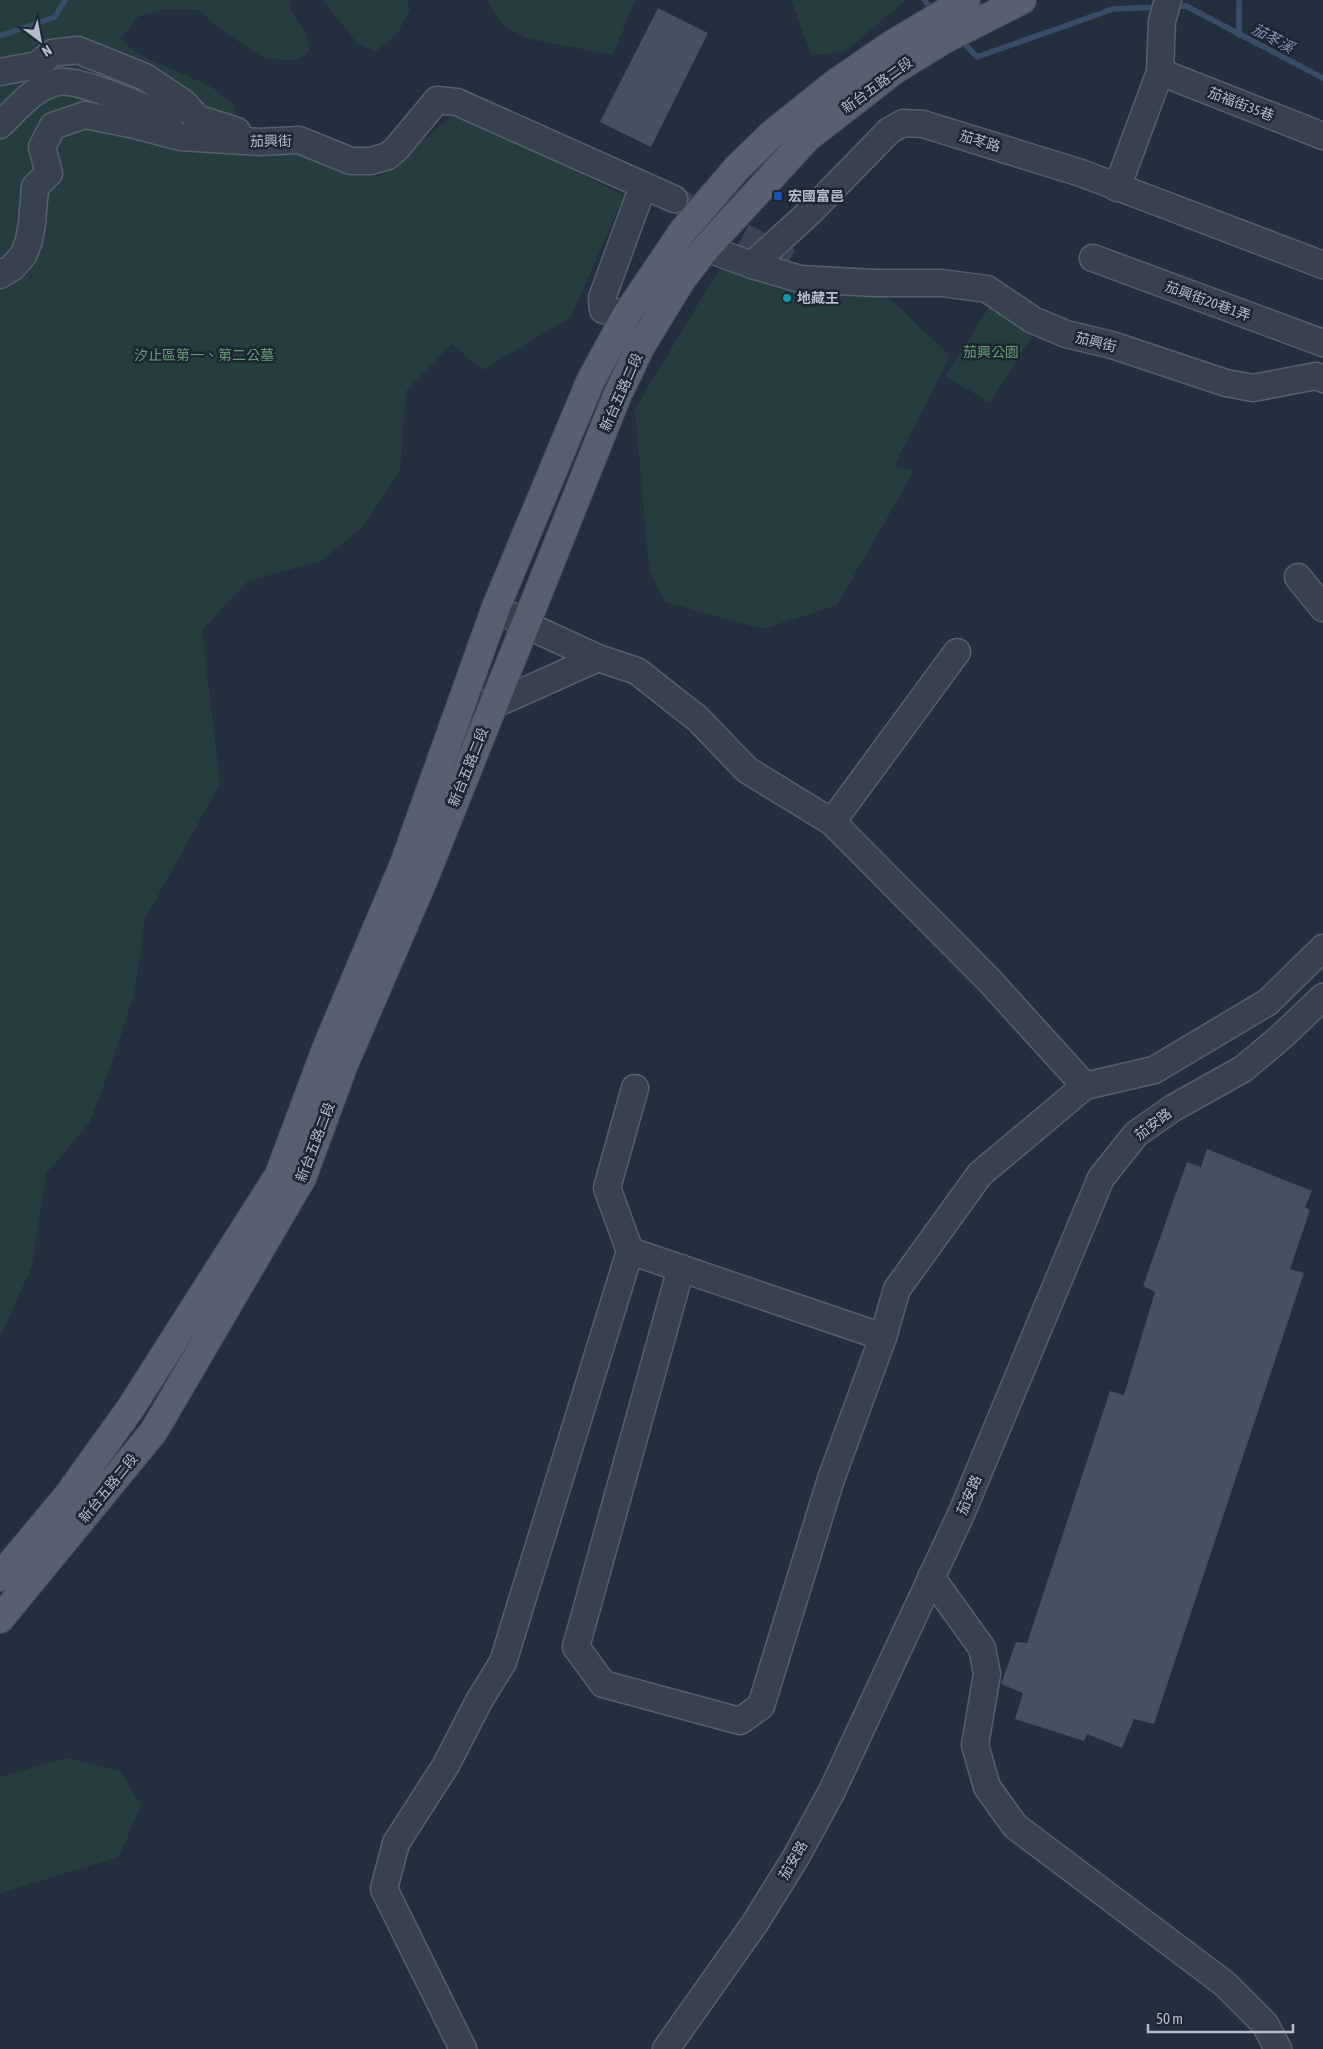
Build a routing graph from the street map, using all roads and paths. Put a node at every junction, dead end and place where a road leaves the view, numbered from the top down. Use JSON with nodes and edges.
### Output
{"nodes":[{"id":1,"x":966,"y":0,"type":"edge"},
{"id":2,"x":1022,"y":0,"type":"edge"},
{"id":3,"x":1165,"y":10,"type":"edge"},
{"id":4,"x":0,"y":72,"type":"edge"},
{"id":5,"x":1160,"y":72,"type":"junction"},
{"id":6,"x":0,"y":125,"type":"edge"},
{"id":7,"x":1323,"y":136,"type":"edge"},
{"id":8,"x":195,"y":138,"type":"junction"},
{"id":9,"x":260,"y":142,"type":"junction"},
{"id":10,"x":643,"y":186,"type":"junction"},
{"id":11,"x":1117,"y":188,"type":"junction"},
{"id":12,"x":674,"y":199,"type":"tunnel mouth"},
{"id":13,"x":683,"y":231,"type":"junction"},
{"id":14,"x":706,"y":248,"type":"junction"},
{"id":15,"x":1093,"y":258,"type":"dead end"},
{"id":16,"x":789,"y":261,"type":"tunnel mouth"},
{"id":17,"x":752,"y":265,"type":"junction"},
{"id":18,"x":1323,"y":265,"type":"edge"},
{"id":19,"x":0,"y":275,"type":"edge"},
{"id":20,"x":874,"y":283,"type":"junction"},
{"id":21,"x":628,"y":314,"type":"junction"},
{"id":22,"x":1323,"y":343,"type":"edge"},
{"id":23,"x":1321,"y":370,"type":"edge"},
{"id":24,"x":1298,"y":577,"type":"dead end"},
{"id":25,"x":496,"y":607,"type":"junction"},
{"id":26,"x":1323,"y":608,"type":"edge"},
{"id":27,"x":524,"y":624,"type":"junction"},
{"id":28,"x":957,"y":652,"type":"dead end"},
{"id":29,"x":598,"y":658,"type":"junction"},
{"id":30,"x":462,"y":704,"type":"junction"},
{"id":31,"x":490,"y":711,"type":"junction"},
{"id":32,"x":832,"y":822,"type":"junction"},
{"id":33,"x":1323,"y":948,"type":"edge"},
{"id":34,"x":1323,"y":997,"type":"edge"},
{"id":35,"x":1085,"y":1086,"type":"junction"},
{"id":36,"x":635,"y":1088,"type":"dead end"},
{"id":37,"x":630,"y":1251,"type":"junction"},
{"id":38,"x":681,"y":1268,"type":"junction"},
{"id":39,"x":882,"y":1337,"type":"junction"},
{"id":40,"x":0,"y":1577,"type":"edge"},
{"id":41,"x":931,"y":1577,"type":"junction"},
{"id":42,"x":0,"y":1618,"type":"edge"},
{"id":43,"x":464,"y":2049,"type":"edge"},
{"id":44,"x":666,"y":2049,"type":"edge"},
{"id":45,"x":1278,"y":2049,"type":"edge"}],
"edges":[{"from":1,"to":13,"type":"main road","name":"新台五路二段"},
{"from":2,"to":14,"type":"main road","name":"新台五路二段"},
{"from":3,"to":5,"type":"street"},
{"from":4,"to":9,"type":"street"},
{"from":5,"to":7,"type":"street","name":"茄福街35巷"},
{"from":5,"to":11,"type":"street"},
{"from":6,"to":8,"type":"street"},
{"from":8,"to":9,"type":"street","name":"茄興街"},
{"from":8,"to":19,"type":"street","name":"茄興街"},
{"from":9,"to":10,"type":"street","name":"茄興街"},
{"from":10,"to":12,"type":"street","name":"茄興街"},
{"from":10,"to":21,"type":"street"},
{"from":11,"to":17,"type":"street","name":"茄苳路"},
{"from":11,"to":18,"type":"street","name":"茄苳路"},
{"from":13,"to":14,"type":"street"},
{"from":13,"to":21,"type":"main road","name":"新台五路二段"},
{"from":14,"to":17,"type":"street"},
{"from":14,"to":27,"type":"main road","name":"新台五路二段"},
{"from":15,"to":22,"type":"street","name":"茄興街20巷1弄"},
{"from":16,"to":20,"type":"street","name":"茄興街"},
{"from":17,"to":20,"type":"street","name":"茄興街"},
{"from":20,"to":23,"type":"street","name":"茄興街"},
{"from":21,"to":25,"type":"main road","name":"新台五路二段"},
{"from":24,"to":26,"type":"street"},
{"from":25,"to":27,"type":"street"},
{"from":25,"to":30,"type":"main road","name":"新台五路二段"},
{"from":27,"to":29,"type":"street"},
{"from":27,"to":31,"type":"main road","name":"新台五路二段"},
{"from":28,"to":32,"type":"street"},
{"from":29,"to":31,"type":"street"},
{"from":29,"to":32,"type":"street"},
{"from":30,"to":31,"type":"street"},
{"from":30,"to":40,"type":"main road","name":"新台五路二段"},
{"from":31,"to":42,"type":"main road","name":"新台五路二段"},
{"from":32,"to":35,"type":"street"},
{"from":33,"to":35,"type":"street"},
{"from":34,"to":41,"type":"street","name":"茄安路"},
{"from":35,"to":39,"type":"street"},
{"from":36,"to":37,"type":"street"},
{"from":37,"to":38,"type":"street"},
{"from":37,"to":43,"type":"street"},
{"from":38,"to":39,"type":"street"},
{"from":38,"to":39,"type":"street"},
{"from":41,"to":44,"type":"street","name":"茄安路"},
{"from":41,"to":45,"type":"street"}]}
